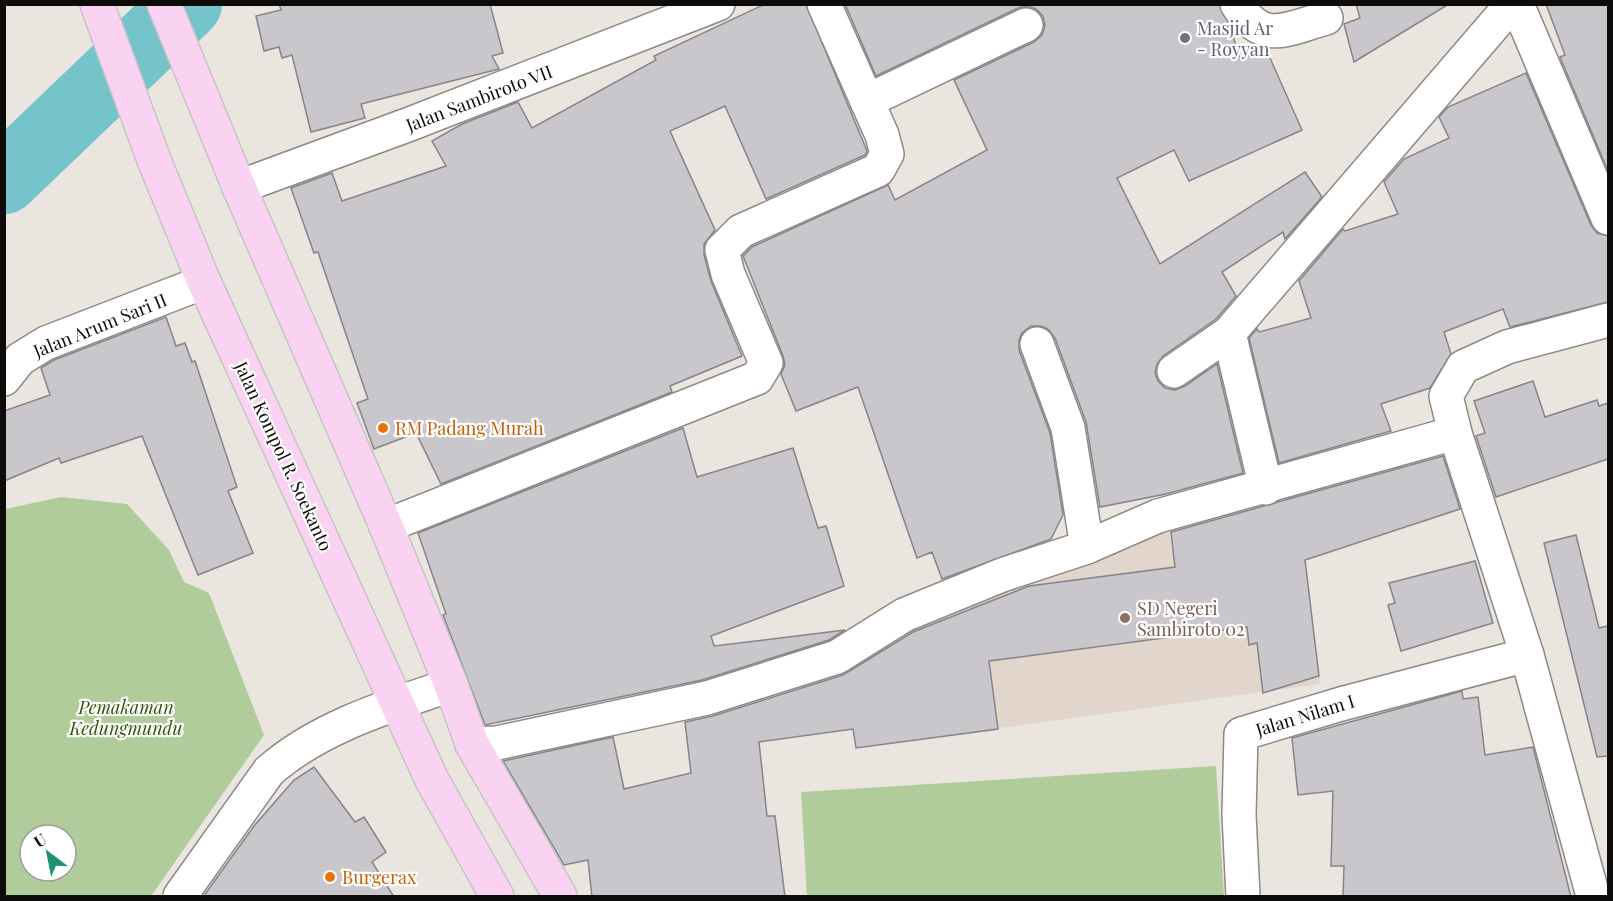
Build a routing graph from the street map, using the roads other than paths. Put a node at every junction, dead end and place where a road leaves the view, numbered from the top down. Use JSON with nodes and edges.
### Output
{"nodes":[{"id":1,"x":164,"y":4,"type":"edge"},
{"id":2,"x":718,"y":4,"type":"edge"},
{"id":3,"x":824,"y":4,"type":"edge"},
{"id":4,"x":1237,"y":4,"type":"edge"},
{"id":5,"x":1515,"y":4,"type":"edge"},
{"id":6,"x":99,"y":10,"type":"edge"},
{"id":7,"x":665,"y":15,"type":"edge"},
{"id":8,"x":1326,"y":18,"type":"dead end"},
{"id":9,"x":1026,"y":25,"type":"dead end"},
{"id":10,"x":867,"y":101,"type":"junction"},
{"id":11,"x":239,"y":187,"type":"junction"},
{"id":12,"x":1608,"y":218,"type":"edge"},
{"id":13,"x":204,"y":282,"type":"junction"},
{"id":14,"x":1608,"y":320,"type":"edge"},
{"id":15,"x":1229,"y":333,"type":"junction"},
{"id":16,"x":1038,"y":344,"type":"dead end"},
{"id":17,"x":1174,"y":371,"type":"dead end"},
{"id":18,"x":4,"y":379,"type":"edge"},
{"id":19,"x":1455,"y":433,"type":"junction"},
{"id":20,"x":1266,"y":488,"type":"junction"},
{"id":21,"x":386,"y":526,"type":"junction"},
{"id":22,"x":1087,"y":547,"type":"junction"},
{"id":23,"x":1527,"y":655,"type":"junction"},
{"id":24,"x":451,"y":686,"type":"junction"},
{"id":25,"x":398,"y":703,"type":"junction"},
{"id":26,"x":472,"y":744,"type":"junction"},
{"id":27,"x":180,"y":897,"type":"edge"},
{"id":28,"x":497,"y":897,"type":"edge"},
{"id":29,"x":560,"y":897,"type":"edge"},
{"id":30,"x":1243,"y":897,"type":"edge"},
{"id":31,"x":1593,"y":897,"type":"edge"}],
"edges":[{"from":1,"to":11,"type":"main road"},
{"from":2,"to":7,"type":"street","name":"Jalan Sambiroto VII"},
{"from":3,"to":10,"type":"street"},
{"from":4,"to":8,"type":"street"},
{"from":5,"to":12,"type":"street"},
{"from":5,"to":15,"type":"street"},
{"from":6,"to":13,"type":"main road","name":"Jalan Kompol R. Soekanto"},
{"from":7,"to":11,"type":"street","name":"Jalan Sambiroto VII"},
{"from":9,"to":10,"type":"street"},
{"from":10,"to":21,"type":"street"},
{"from":11,"to":21,"type":"main road"},
{"from":13,"to":18,"type":"street","name":"Jalan Arum Sari II"},
{"from":13,"to":25,"type":"main road","name":"Jalan Kompol R. Soekanto"},
{"from":14,"to":19,"type":"street"},
{"from":15,"to":17,"type":"street"},
{"from":15,"to":20,"type":"street"},
{"from":16,"to":22,"type":"street"},
{"from":19,"to":20,"type":"street"},
{"from":19,"to":23,"type":"street"},
{"from":20,"to":22,"type":"street"},
{"from":21,"to":24,"type":"main road"},
{"from":22,"to":26,"type":"street"},
{"from":23,"to":30,"type":"street","name":"Jalan Nilam I"},
{"from":23,"to":31,"type":"street"},
{"from":24,"to":25,"type":"street"},
{"from":24,"to":26,"type":"main road"},
{"from":25,"to":27,"type":"street"},
{"from":25,"to":28,"type":"main road","name":"Jalan Kompol R. Soekanto"},
{"from":26,"to":29,"type":"main road"}]}
